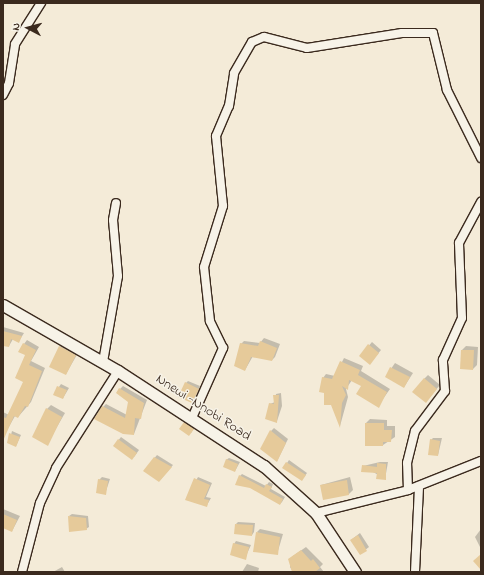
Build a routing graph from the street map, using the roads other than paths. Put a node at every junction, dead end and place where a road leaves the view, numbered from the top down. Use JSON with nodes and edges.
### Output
{"nodes":[{"id":1,"x":41,"y":3,"type":"edge"},
{"id":2,"x":3,"y":95,"type":"edge"},
{"id":3,"x":481,"y":158,"type":"edge"},
{"id":4,"x":481,"y":202,"type":"edge"},
{"id":5,"x":116,"y":203,"type":"dead end"},
{"id":6,"x":3,"y":305,"type":"edge"},
{"id":7,"x":103,"y":362,"type":"junction"},
{"id":8,"x":118,"y":371,"type":"junction"},
{"id":9,"x":192,"y":418,"type":"junction"},
{"id":10,"x":481,"y":461,"type":"edge"},
{"id":11,"x":419,"y":486,"type":"junction"},
{"id":12,"x":408,"y":490,"type":"junction"},
{"id":13,"x":316,"y":513,"type":"junction"},
{"id":14,"x":22,"y":572,"type":"edge"},
{"id":15,"x":355,"y":572,"type":"edge"},
{"id":16,"x":415,"y":572,"type":"edge"}],
"edges":[{"from":1,"to":2,"type":"street"},
{"from":3,"to":9,"type":"street"},
{"from":4,"to":12,"type":"street"},
{"from":5,"to":7,"type":"street"},
{"from":6,"to":7,"type":"main road","name":"Nnewi -Nnobi Road"},
{"from":7,"to":8,"type":"main road","name":"Nnewi -Nnobi Road"},
{"from":8,"to":9,"type":"main road","name":"Nnewi -Nnobi Road"},
{"from":8,"to":14,"type":"street"},
{"from":9,"to":13,"type":"main road","name":"Nnewi -Nnobi Road"},
{"from":10,"to":11,"type":"street"},
{"from":11,"to":12,"type":"street"},
{"from":11,"to":16,"type":"street"},
{"from":12,"to":13,"type":"street"},
{"from":13,"to":15,"type":"main road","name":"Nnewi -Nnobi Road"}]}
